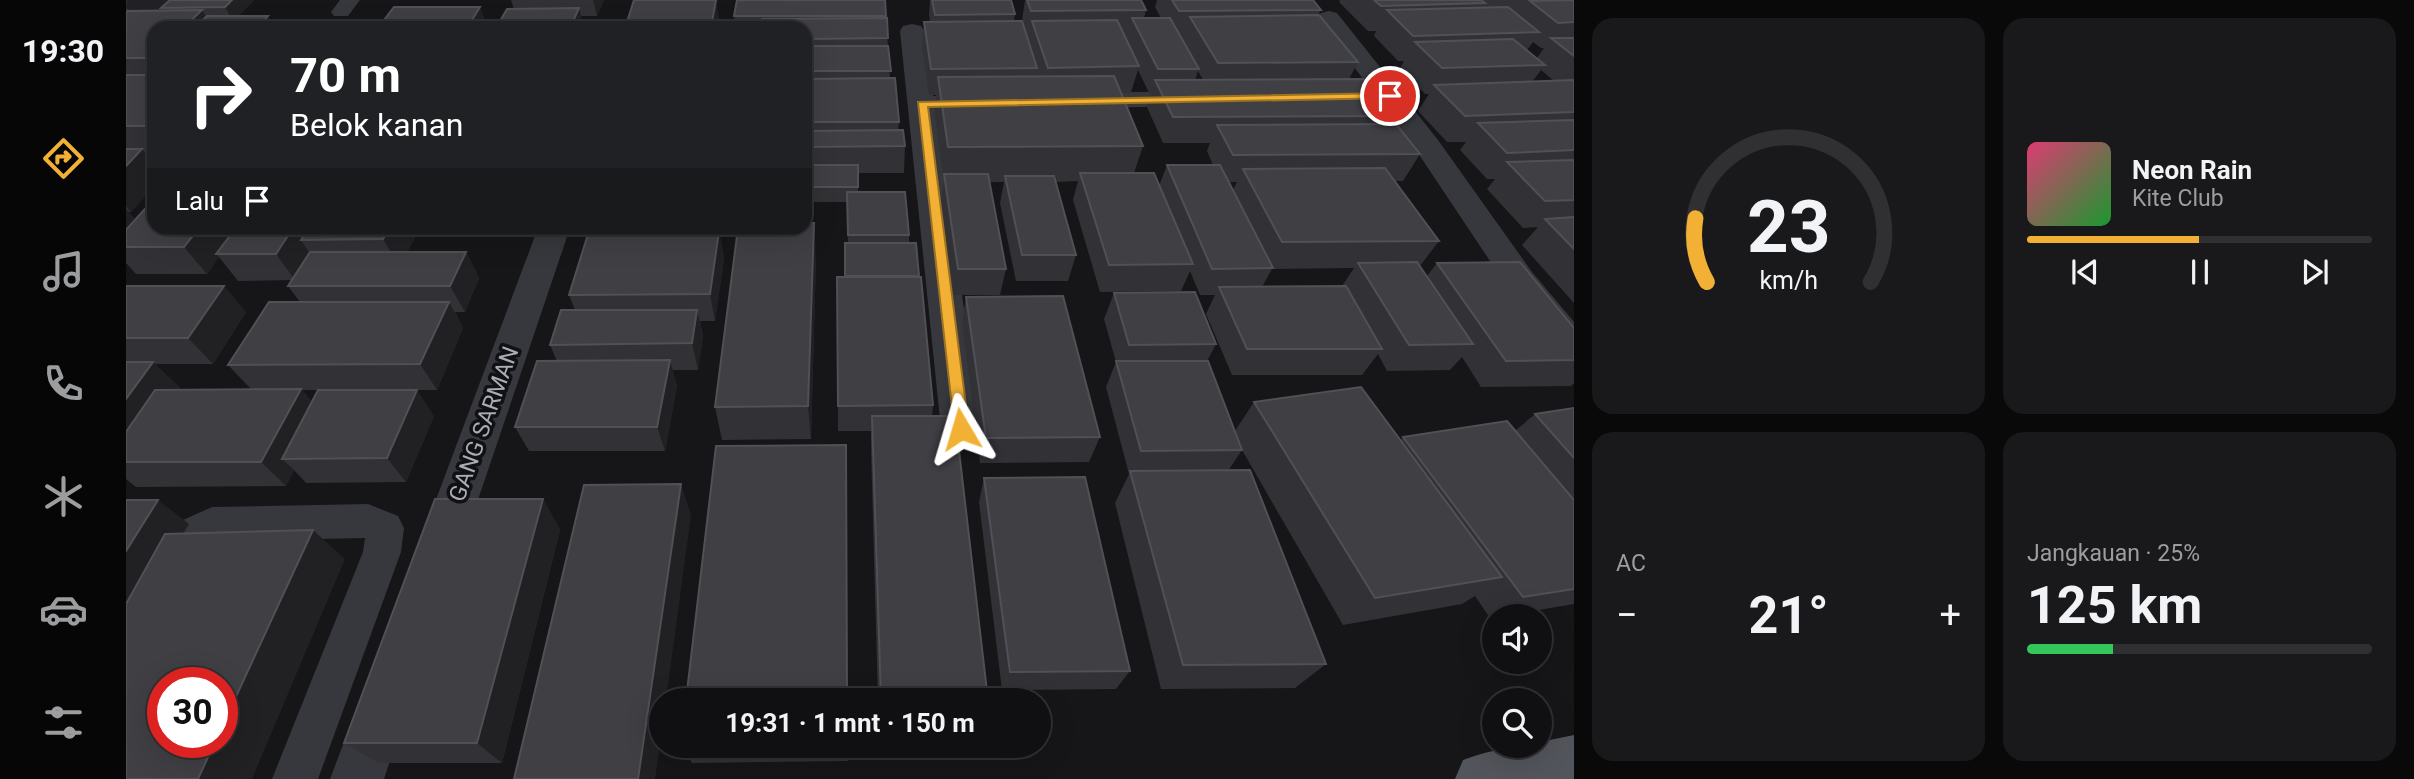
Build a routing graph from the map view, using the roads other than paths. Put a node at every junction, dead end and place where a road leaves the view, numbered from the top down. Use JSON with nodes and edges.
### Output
{"nodes":[{"id":1,"x":1329,"y":18,"type":"dead end"},
{"id":2,"x":912,"y":31,"type":"dead end"},
{"id":3,"x":1390,"y":96,"type":"junction"},
{"id":4,"x":1294,"y":98,"type":"edge"},
{"id":5,"x":1225,"y":99,"type":"edge"},
{"id":6,"x":1018,"y":102,"type":"edge"},
{"id":7,"x":1046,"y":102,"type":"edge"},
{"id":8,"x":922,"y":104,"type":"junction"},
{"id":9,"x":551,"y":235,"type":"edge"},
{"id":10,"x":1574,"y":347,"type":"edge"},
{"id":11,"x":961,"y":429,"type":"dead end"},
{"id":12,"x":427,"y":582,"type":"edge"},
{"id":13,"x":126,"y":648,"type":"edge"},
{"id":14,"x":394,"y":674,"type":"edge"},
{"id":15,"x":1574,"y":762,"type":"edge"},
{"id":16,"x":295,"y":779,"type":"edge"},
{"id":17,"x":357,"y":779,"type":"edge"},
{"id":18,"x":1482,"y":779,"type":"edge"}],
"edges":[{"from":1,"to":3,"type":"street"},
{"from":2,"to":8,"type":"street"},
{"from":3,"to":4,"type":"street"},
{"from":3,"to":10,"type":"street"},
{"from":5,"to":7,"type":"street"},
{"from":6,"to":8,"type":"street"},
{"from":8,"to":11,"type":"street"},
{"from":9,"to":12,"type":"street","name":"GANG SARMAN"},
{"from":13,"to":16,"type":"lane"},
{"from":14,"to":17,"type":"street"},
{"from":15,"to":18,"type":"main road"}]}
